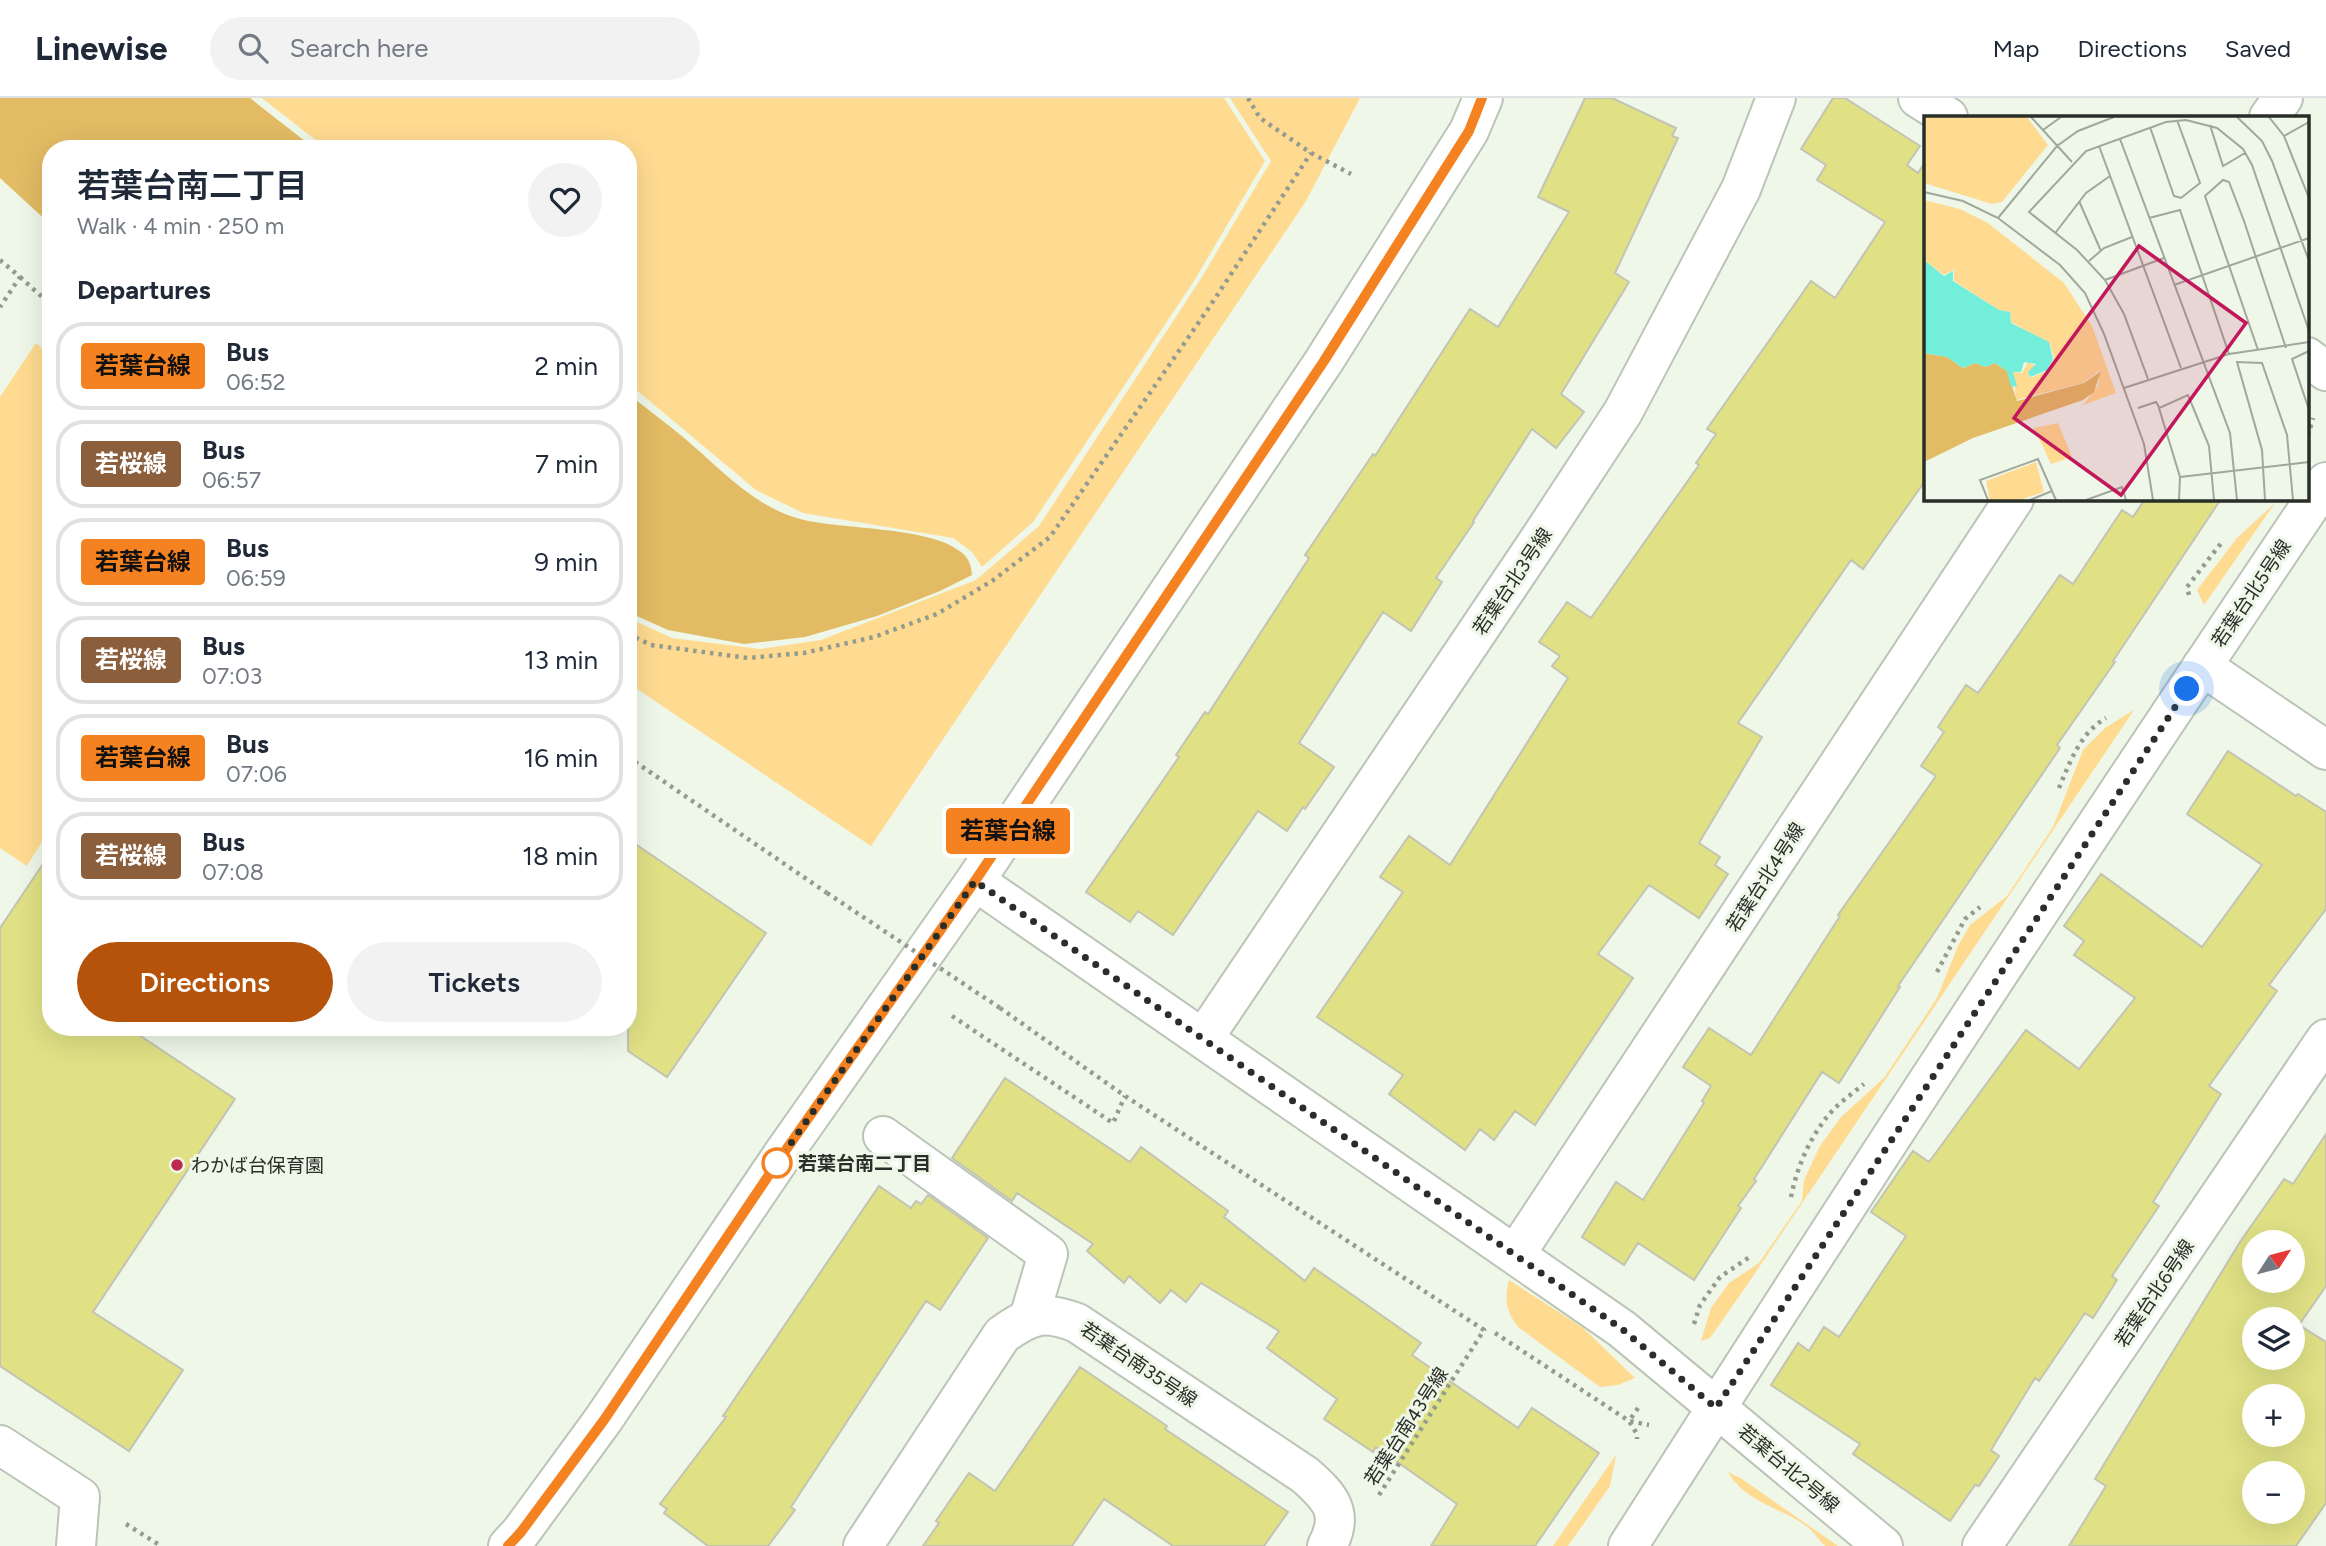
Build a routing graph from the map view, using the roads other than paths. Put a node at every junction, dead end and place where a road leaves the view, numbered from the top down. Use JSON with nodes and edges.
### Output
{"nodes":[{"id":1,"x":1483,"y":98,"type":"edge"},
{"id":2,"x":1776,"y":98,"type":"edge"},
{"id":3,"x":1918,"y":98,"type":"edge"},
{"id":4,"x":2283,"y":98,"type":"edge"},
{"id":5,"x":1946,"y":116,"type":"edge"},
{"id":6,"x":2270,"y":116,"type":"edge"},
{"id":7,"x":2308,"y":360,"type":"edge"},
{"id":8,"x":2320,"y":389,"type":"edge"},
{"id":9,"x":2326,"y":482,"type":"edge"},
{"id":10,"x":2013,"y":500,"type":"edge"},
{"id":11,"x":2202,"y":666,"type":"junction"},
{"id":12,"x":2326,"y":750,"type":"edge"},
{"id":13,"x":975,"y":881,"type":"junction"},
{"id":14,"x":1203,"y":1039,"type":"junction"},
{"id":15,"x":2326,"y":1040,"type":"edge"},
{"id":16,"x":883,"y":1136,"type":"dead end"},
{"id":17,"x":1515,"y":1255,"type":"junction"},
{"id":18,"x":1029,"y":1318,"type":"junction"},
{"id":19,"x":1716,"y":1408,"type":"junction"},
{"id":20,"x":0,"y":1445,"type":"edge"},
{"id":21,"x":1331,"y":1530,"type":"edge"},
{"id":22,"x":76,"y":1546,"type":"edge"},
{"id":23,"x":508,"y":1546,"type":"edge"},
{"id":24,"x":863,"y":1546,"type":"edge"},
{"id":25,"x":1628,"y":1546,"type":"edge"},
{"id":26,"x":1883,"y":1546,"type":"edge"},
{"id":27,"x":1982,"y":1546,"type":"edge"}],
"edges":[{"from":1,"to":13,"type":"street"},
{"from":2,"to":14,"type":"street","name":"若葉台北3号線"},
{"from":3,"to":5,"type":"street"},
{"from":4,"to":6,"type":"street"},
{"from":7,"to":8,"type":"street"},
{"from":9,"to":11,"type":"street","name":"若葉台北5号線"},
{"from":10,"to":17,"type":"street","name":"若葉台北4号線"},
{"from":11,"to":12,"type":"street"},
{"from":11,"to":19,"type":"street","name":"若葉台北5号線"},
{"from":13,"to":14,"type":"street","name":"若葉台北2号線"},
{"from":13,"to":23,"type":"street"},
{"from":14,"to":17,"type":"street","name":"若葉台北2号線"},
{"from":15,"to":27,"type":"street","name":"若葉台北6号線"},
{"from":16,"to":18,"type":"street"},
{"from":17,"to":19,"type":"street","name":"若葉台北2号線"},
{"from":18,"to":21,"type":"street","name":"若葉台南35号線"},
{"from":18,"to":24,"type":"street"},
{"from":19,"to":25,"type":"street","name":"若葉台北5号線"},
{"from":19,"to":26,"type":"street","name":"若葉台北2号線"},
{"from":20,"to":22,"type":"street"}]}
